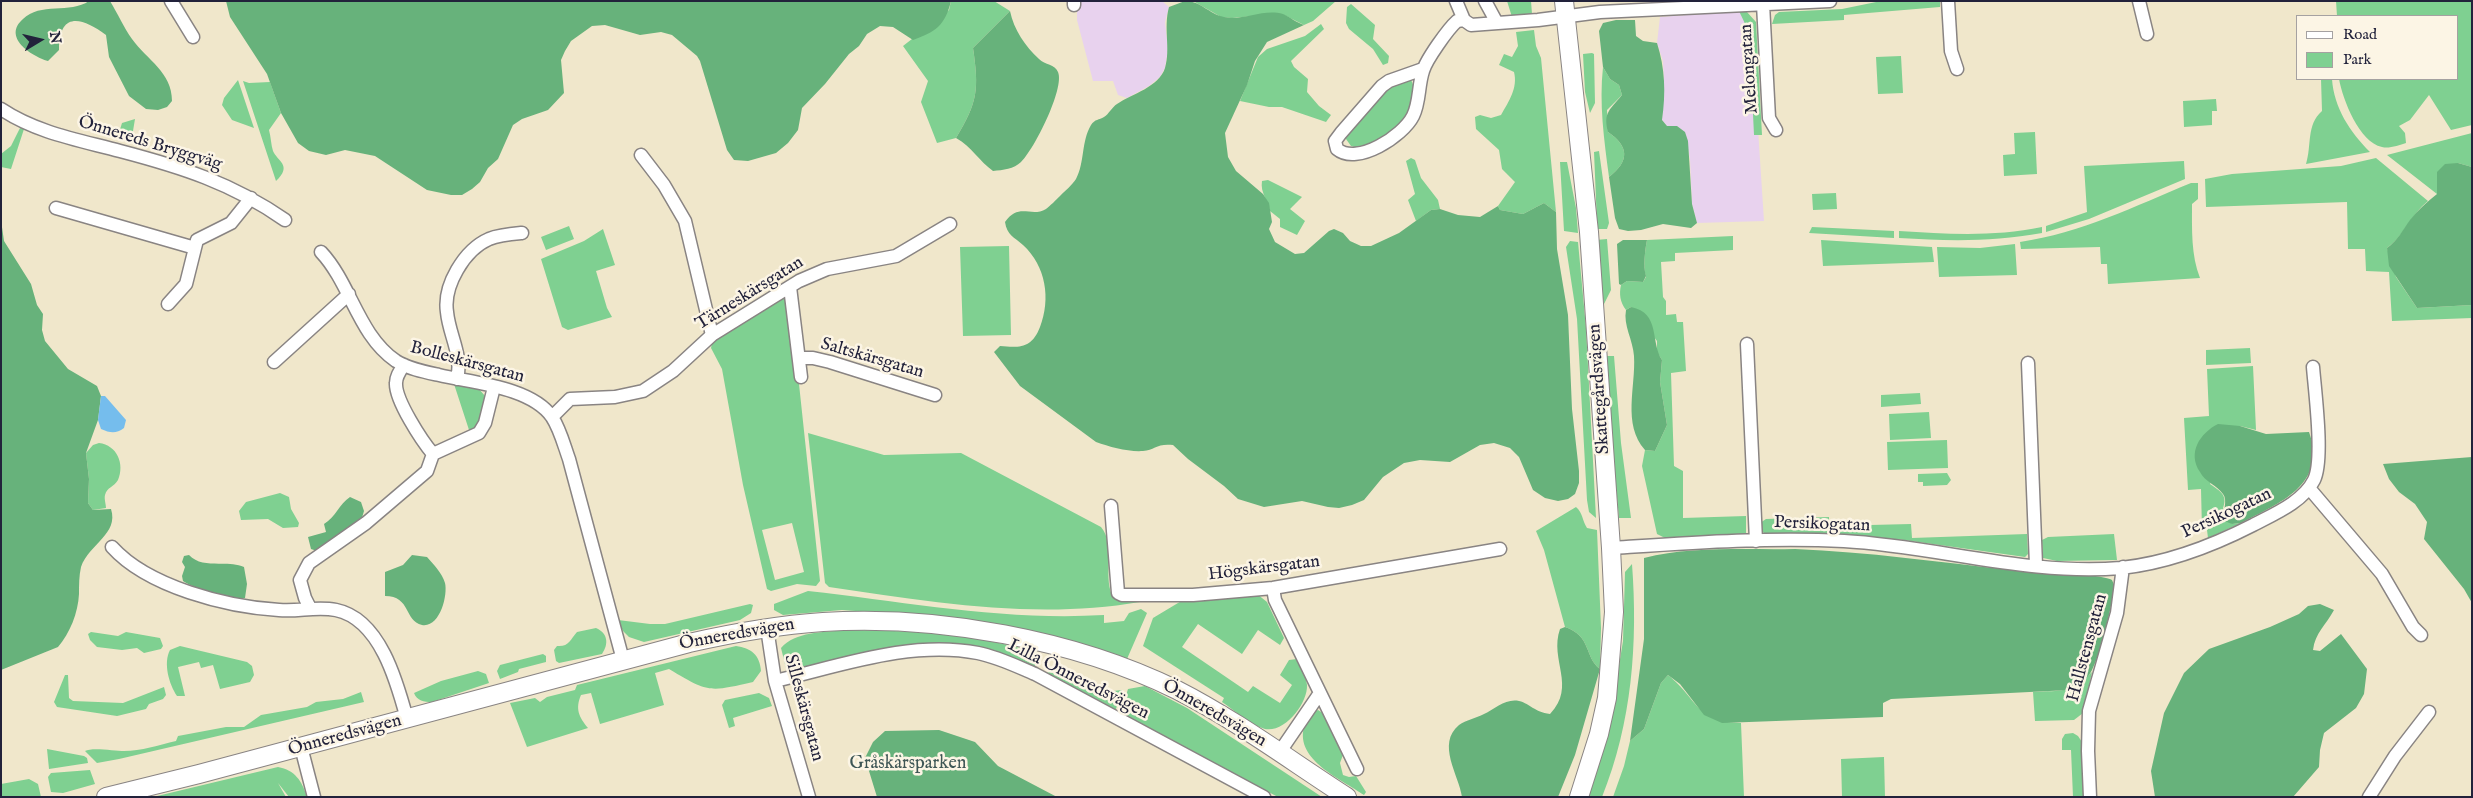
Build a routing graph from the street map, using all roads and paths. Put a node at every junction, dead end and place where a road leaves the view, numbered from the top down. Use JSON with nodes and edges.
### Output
{"nodes":[{"id":1,"x":171,"y":1,"type":"edge"},
{"id":2,"x":1456,"y":1,"type":"edge"},
{"id":3,"x":1485,"y":1,"type":"edge"},
{"id":4,"x":1830,"y":1,"type":"edge"},
{"id":5,"x":1948,"y":1,"type":"edge"},
{"id":6,"x":2139,"y":1,"type":"edge"},
{"id":7,"x":1763,"y":4,"type":"junction"},
{"id":8,"x":1565,"y":9,"type":"edge"},
{"id":9,"x":1464,"y":20,"type":"junction"},
{"id":10,"x":1497,"y":23,"type":"junction"},
{"id":11,"x":2147,"y":34,"type":"dead end"},
{"id":12,"x":193,"y":37,"type":"dead end"},
{"id":13,"x":1957,"y":69,"type":"dead end"},
{"id":14,"x":1423,"y":70,"type":"junction"},
{"id":15,"x":1,"y":109,"type":"edge"},
{"id":16,"x":1776,"y":130,"type":"dead end"},
{"id":17,"x":641,"y":155,"type":"dead end"},
{"id":18,"x":251,"y":198,"type":"junction"},
{"id":19,"x":56,"y":208,"type":"dead end"},
{"id":20,"x":284,"y":220,"type":"dead end"},
{"id":21,"x":950,"y":224,"type":"dead end"},
{"id":22,"x":522,"y":233,"type":"dead end"},
{"id":23,"x":195,"y":248,"type":"junction"},
{"id":24,"x":321,"y":252,"type":"dead end"},
{"id":25,"x":790,"y":287,"type":"junction"},
{"id":26,"x":349,"y":294,"type":"junction"},
{"id":27,"x":168,"y":304,"type":"dead end"},
{"id":28,"x":712,"y":335,"type":"junction"},
{"id":29,"x":1747,"y":344,"type":"dead end"},
{"id":30,"x":799,"y":358,"type":"junction"},
{"id":31,"x":274,"y":362,"type":"dead end"},
{"id":32,"x":2028,"y":363,"type":"dead end"},
{"id":33,"x":404,"y":365,"type":"junction"},
{"id":34,"x":2313,"y":367,"type":"dead end"},
{"id":35,"x":801,"y":377,"type":"dead end"},
{"id":36,"x":457,"y":379,"type":"junction"},
{"id":37,"x":494,"y":387,"type":"junction"},
{"id":38,"x":935,"y":395,"type":"dead end"},
{"id":39,"x":552,"y":417,"type":"junction"},
{"id":40,"x":433,"y":454,"type":"junction"},
{"id":41,"x":2309,"y":488,"type":"junction"},
{"id":42,"x":1111,"y":506,"type":"dead end"},
{"id":43,"x":1756,"y":541,"type":"junction"},
{"id":44,"x":112,"y":547,"type":"dead end"},
{"id":45,"x":1611,"y":548,"type":"junction"},
{"id":46,"x":1500,"y":550,"type":"dead end"},
{"id":47,"x":2036,"y":565,"type":"junction"},
{"id":48,"x":2123,"y":568,"type":"junction"},
{"id":49,"x":1273,"y":588,"type":"junction"},
{"id":50,"x":310,"y":608,"type":"junction"},
{"id":51,"x":767,"y":628,"type":"junction"},
{"id":52,"x":2421,"y":635,"type":"dead end"},
{"id":53,"x":622,"y":660,"type":"junction"},
{"id":54,"x":775,"y":680,"type":"junction"},
{"id":55,"x":1320,"y":693,"type":"junction"},
{"id":56,"x":2429,"y":712,"type":"dead end"},
{"id":57,"x":407,"y":719,"type":"junction"},
{"id":58,"x":301,"y":747,"type":"junction"},
{"id":59,"x":1279,"y":753,"type":"junction"},
{"id":60,"x":1357,"y":769,"type":"dead end"},
{"id":61,"x":1585,"y":775,"type":"junction"},
{"id":62,"x":106,"y":797,"type":"edge"},
{"id":63,"x":314,"y":797,"type":"edge"},
{"id":64,"x":809,"y":797,"type":"edge"},
{"id":65,"x":1264,"y":797,"type":"edge"},
{"id":66,"x":1346,"y":797,"type":"edge"},
{"id":67,"x":1570,"y":797,"type":"edge"},
{"id":68,"x":1579,"y":797,"type":"edge"},
{"id":69,"x":2090,"y":797,"type":"edge"},
{"id":70,"x":2370,"y":797,"type":"edge"}],
"edges":[{"from":1,"to":12,"type":"street"},
{"from":2,"to":9,"type":"street"},
{"from":3,"to":10,"type":"street"},
{"from":4,"to":7,"type":"street","name":"Melongatan"},
{"from":5,"to":13,"type":"street"},
{"from":6,"to":11,"type":"street"},
{"from":7,"to":8,"type":"street","name":"Melongatan"},
{"from":7,"to":16,"type":"street","name":"Melongatan"},
{"from":8,"to":10,"type":"street","name":"Melongatan"},
{"from":8,"to":45,"type":"street","name":"Skattegårdsvägen"},
{"from":9,"to":10,"type":"street","name":"Melongatan"},
{"from":9,"to":14,"type":"street"},
{"from":14,"to":14,"type":"street"},
{"from":15,"to":18,"type":"street","name":"Önnereds Bryggväg"},
{"from":17,"to":28,"type":"street"},
{"from":18,"to":20,"type":"street","name":"Önnereds Bryggväg"},
{"from":18,"to":23,"type":"street"},
{"from":19,"to":23,"type":"street"},
{"from":21,"to":25,"type":"street","name":"Tärneskärsgatan"},
{"from":22,"to":36,"type":"street"},
{"from":23,"to":27,"type":"street"},
{"from":24,"to":26,"type":"street","name":"Bolleskärsgatan"},
{"from":25,"to":28,"type":"street","name":"Tärneskärsgatan"},
{"from":25,"to":30,"type":"street"},
{"from":26,"to":31,"type":"street"},
{"from":26,"to":33,"type":"street","name":"Bolleskärsgatan"},
{"from":28,"to":39,"type":"street","name":"Tärneskärsgatan"},
{"from":29,"to":43,"type":"street","name":"Persikogatan"},
{"from":30,"to":35,"type":"street"},
{"from":30,"to":38,"type":"street","name":"Saltskärsgatan"},
{"from":32,"to":47,"type":"street"},
{"from":33,"to":36,"type":"street","name":"Bolleskärsgatan"},
{"from":33,"to":40,"type":"street"},
{"from":34,"to":41,"type":"street"},
{"from":36,"to":37,"type":"street","name":"Bolleskärsgatan"},
{"from":37,"to":39,"type":"street","name":"Bolleskärsgatan"},
{"from":37,"to":40,"type":"street"},
{"from":39,"to":53,"type":"street","name":"Bolleskärsgatan"},
{"from":40,"to":50,"type":"street"},
{"from":41,"to":48,"type":"street","name":"Persikogatan"},
{"from":41,"to":52,"type":"street"},
{"from":42,"to":49,"type":"street","name":"Högskärsgatan"},
{"from":43,"to":45,"type":"street","name":"Persikogatan"},
{"from":43,"to":47,"type":"street","name":"Persikogatan"},
{"from":44,"to":50,"type":"street"},
{"from":45,"to":61,"type":"street","name":"Skattegårdsvägen"},
{"from":46,"to":49,"type":"street","name":"Högskärsgatan"},
{"from":47,"to":48,"type":"street","name":"Persikogatan"},
{"from":48,"to":69,"type":"street","name":"Hallstensgatan"},
{"from":49,"to":55,"type":"street"},
{"from":50,"to":57,"type":"street"},
{"from":51,"to":53,"type":"street","name":"Önneredsvägen"},
{"from":51,"to":54,"type":"street","name":"Silleskärsgatan"},
{"from":51,"to":59,"type":"street","name":"Önneredsvägen"},
{"from":53,"to":57,"type":"street","name":"Önneredsvägen"},
{"from":54,"to":64,"type":"street","name":"Silleskärsgatan"},
{"from":54,"to":65,"type":"street","name":"Lilla Önneredsvägen"},
{"from":55,"to":59,"type":"street"},
{"from":55,"to":60,"type":"street"},
{"from":56,"to":70,"type":"street"},
{"from":57,"to":58,"type":"street","name":"Önneredsvägen"},
{"from":58,"to":62,"type":"street","name":"Önneredsvägen"},
{"from":58,"to":63,"type":"street"},
{"from":59,"to":66,"type":"street","name":"Önneredsvägen"},
{"from":61,"to":67,"type":"street","name":"Skattegårdsvägen"},
{"from":61,"to":68,"type":"street","name":"Skattegårdsvägen"}]}
